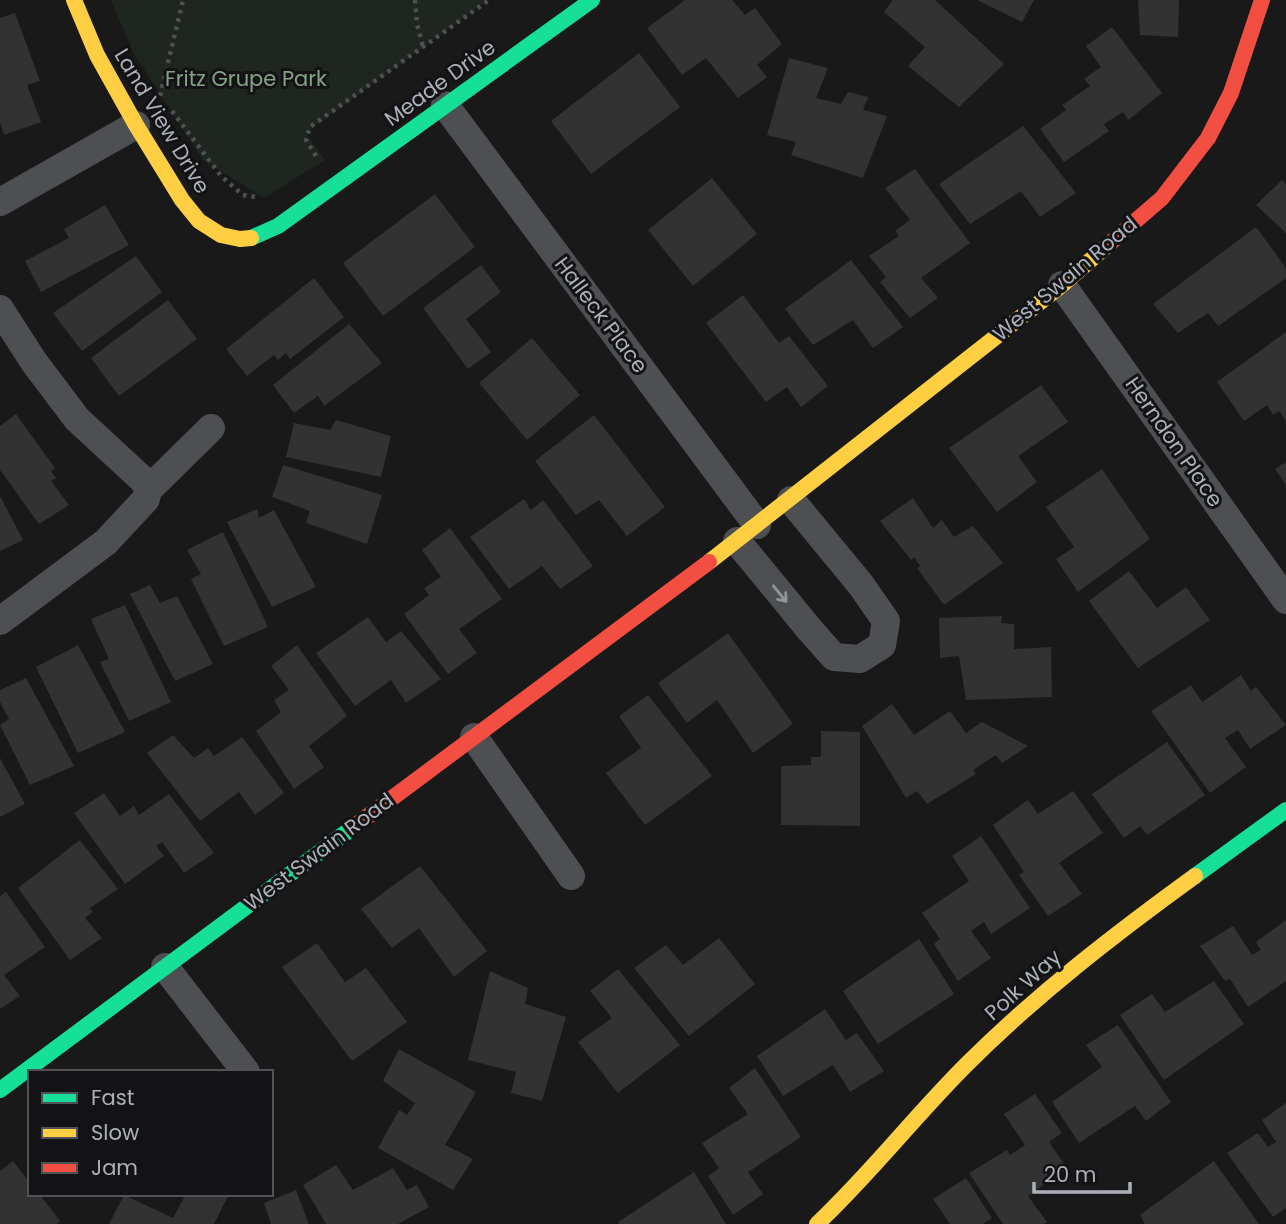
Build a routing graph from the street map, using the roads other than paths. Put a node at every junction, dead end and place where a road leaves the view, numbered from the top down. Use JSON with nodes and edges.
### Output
{"nodes":[{"id":1,"x":74,"y":0,"type":"edge"},
{"id":2,"x":592,"y":0,"type":"edge"},
{"id":3,"x":1262,"y":0,"type":"edge"},
{"id":4,"x":445,"y":105,"type":"junction"},
{"id":5,"x":136,"y":125,"type":"junction"},
{"id":6,"x":312,"y":201,"type":"joint"},
{"id":7,"x":0,"y":202,"type":"edge"},
{"id":8,"x":1062,"y":285,"type":"junction"},
{"id":9,"x":0,"y":309,"type":"edge"},
{"id":10,"x":211,"y":428,"type":"dead end"},
{"id":11,"x":148,"y":490,"type":"junction"},
{"id":12,"x":791,"y":500,"type":"junction"},
{"id":13,"x":747,"y":533,"type":"junction"},
{"id":14,"x":1286,"y":600,"type":"edge"},
{"id":15,"x":0,"y":621,"type":"edge"},
{"id":16,"x":474,"y":737,"type":"junction"},
{"id":17,"x":1286,"y":810,"type":"edge"},
{"id":18,"x":571,"y":876,"type":"dead end"},
{"id":19,"x":165,"y":967,"type":"junction"},
{"id":20,"x":244,"y":1070,"type":"edge"},
{"id":21,"x":0,"y":1090,"type":"edge"},
{"id":22,"x":817,"y":1224,"type":"edge"}],
"edges":[{"from":1,"to":5,"type":"street","name":"Land View Drive"},
{"from":2,"to":4,"type":"street","name":"Meade Drive"},
{"from":3,"to":8,"type":"street","name":"West Swain Road"},
{"from":4,"to":6,"type":"street","name":"Meade Drive"},
{"from":4,"to":13,"type":"street","name":"Halleck Place"},
{"from":5,"to":6,"type":"street","name":"Land View Drive"},
{"from":5,"to":7,"type":"street"},
{"from":8,"to":12,"type":"street","name":"West Swain Road"},
{"from":8,"to":14,"type":"street","name":"Herndon Place"},
{"from":9,"to":11,"type":"street"},
{"from":10,"to":11,"type":"street"},
{"from":11,"to":15,"type":"street"},
{"from":12,"to":13,"type":"street","name":"West Swain Road"},
{"from":13,"to":12,"type":"street","one_way":true},
{"from":13,"to":16,"type":"street","name":"West Swain Road"},
{"from":16,"to":18,"type":"street"},
{"from":16,"to":19,"type":"street","name":"West Swain Road"},
{"from":17,"to":22,"type":"street","name":"Polk Way"},
{"from":19,"to":20,"type":"street"},
{"from":19,"to":21,"type":"street","name":"West Swain Road"}]}
